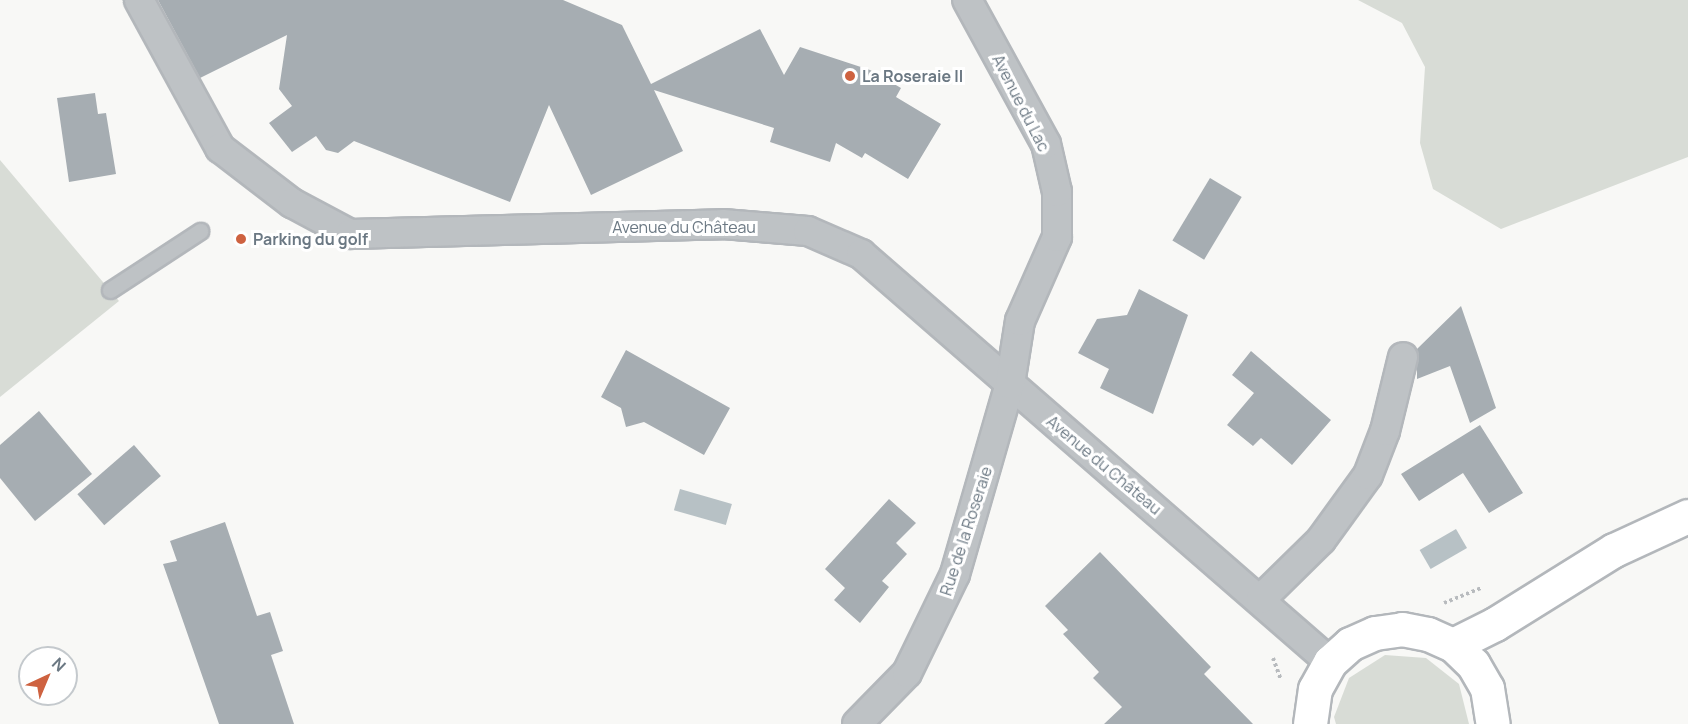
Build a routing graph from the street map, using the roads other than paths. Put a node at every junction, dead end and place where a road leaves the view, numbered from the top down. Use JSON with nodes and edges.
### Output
{"nodes":[{"id":1,"x":139,"y":0,"type":"edge"},
{"id":2,"x":967,"y":0,"type":"edge"},
{"id":3,"x":200,"y":231,"type":"dead end"},
{"id":4,"x":110,"y":290,"type":"dead end"},
{"id":5,"x":1403,"y":357,"type":"dead end"},
{"id":6,"x":1010,"y":384,"type":"junction"},
{"id":7,"x":1688,"y":516,"type":"edge"},
{"id":8,"x":1261,"y":599,"type":"junction"},
{"id":9,"x":1453,"y":645,"type":"junction"},
{"id":10,"x":1330,"y":662,"type":"junction"},
{"id":11,"x":865,"y":715,"type":"edge"},
{"id":12,"x":1310,"y":724,"type":"edge"},
{"id":13,"x":1492,"y":724,"type":"edge"}],
"edges":[{"from":1,"to":6,"type":"street","name":"Avenue du Château"},
{"from":2,"to":6,"type":"street","name":"Avenue du Lac"},
{"from":3,"to":4,"type":"lane"},
{"from":5,"to":8,"type":"street"},
{"from":6,"to":8,"type":"street","name":"Avenue du Château"},
{"from":6,"to":11,"type":"street","name":"Rue de la Roseraie"},
{"from":7,"to":9,"type":"main road"},
{"from":8,"to":10,"type":"street","name":"Avenue du Château"},
{"from":9,"to":10,"type":"main road"},
{"from":9,"to":13,"type":"main road"},
{"from":10,"to":12,"type":"main road"}]}
